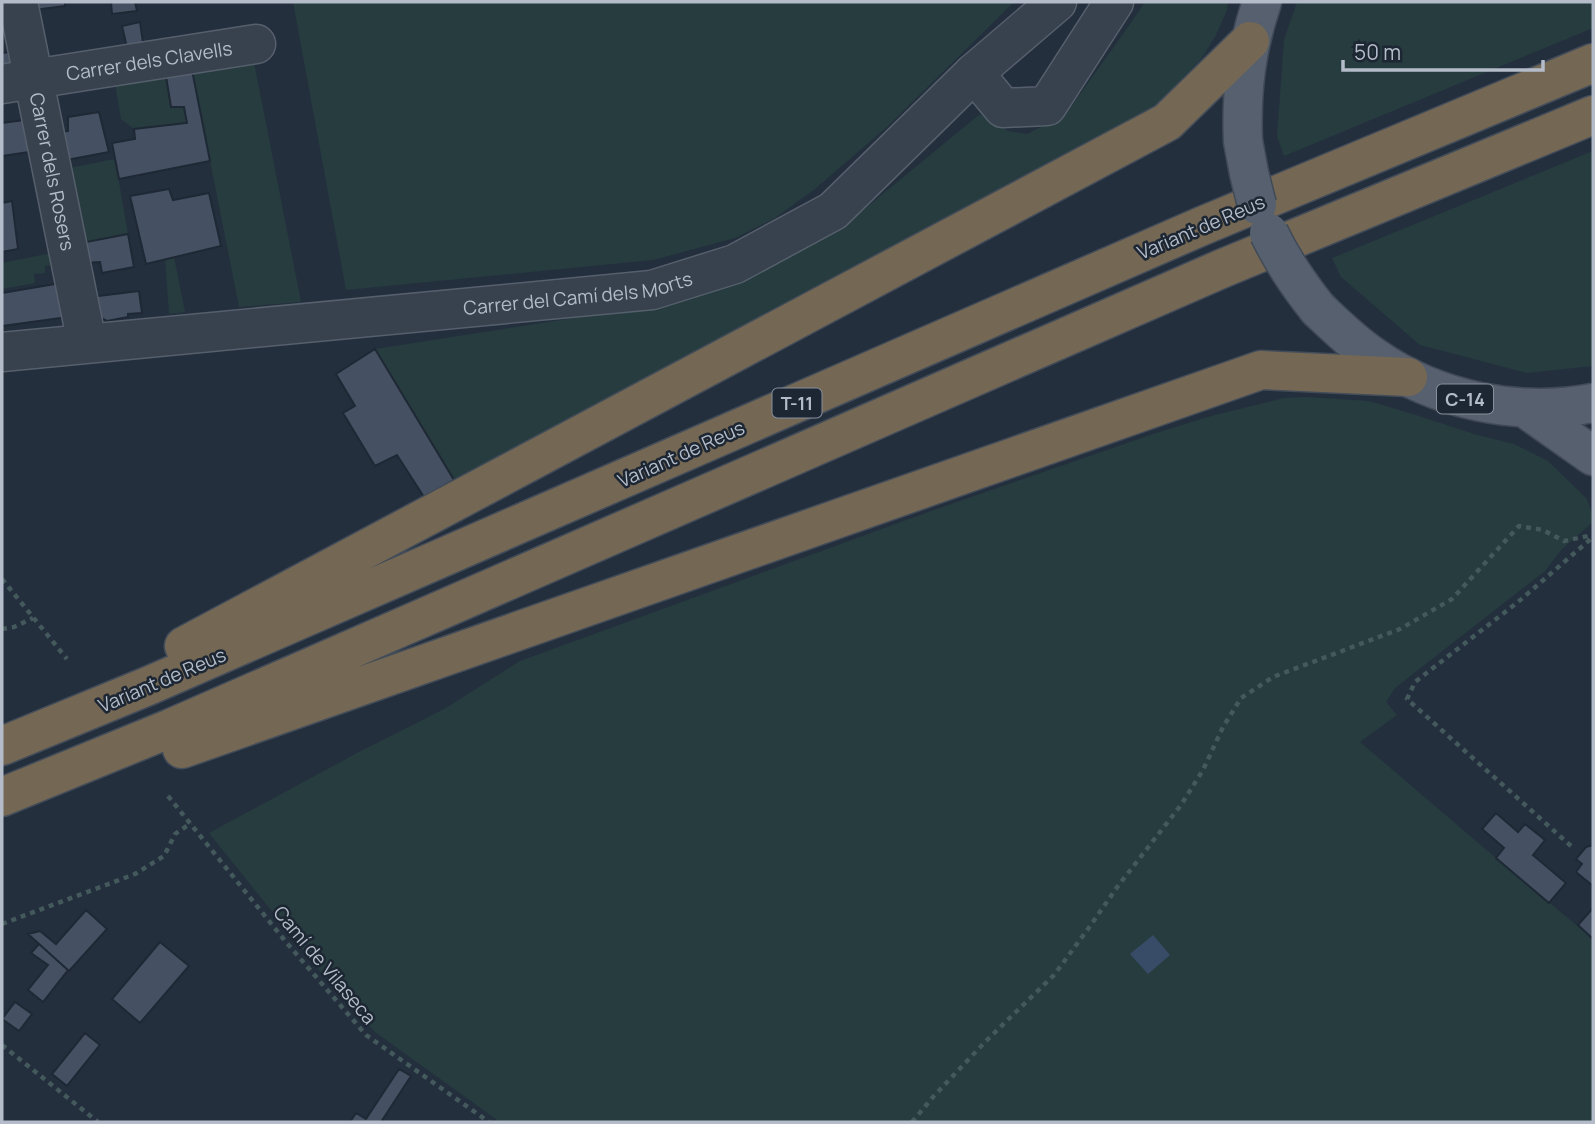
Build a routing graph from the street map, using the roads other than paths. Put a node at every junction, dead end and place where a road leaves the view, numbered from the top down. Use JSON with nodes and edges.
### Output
{"nodes":[{"id":1,"x":18,"y":2,"type":"edge"},
{"id":2,"x":1057,"y":2,"type":"edge"},
{"id":3,"x":1114,"y":2,"type":"edge"},
{"id":4,"x":1262,"y":2,"type":"edge"},
{"id":5,"x":1250,"y":41,"type":"junction"},
{"id":6,"x":256,"y":44,"type":"dead end"},
{"id":7,"x":1593,"y":63,"type":"edge"},
{"id":8,"x":974,"y":73,"type":"junction"},
{"id":9,"x":18,"y":82,"type":"edge"},
{"id":10,"x":1593,"y":115,"type":"edge"},
{"id":11,"x":87,"y":344,"type":"junction"},
{"id":12,"x":2,"y":352,"type":"edge"},
{"id":13,"x":1408,"y":377,"type":"junction"},
{"id":14,"x":1593,"y":403,"type":"edge"},
{"id":15,"x":1525,"y":408,"type":"junction"},
{"id":16,"x":1593,"y":456,"type":"edge"},
{"id":17,"x":2,"y":744,"type":"edge"},
{"id":18,"x":9,"y":794,"type":"edge"}],
"edges":[{"from":1,"to":9,"type":"street","name":"Carrer dels Rosers"},
{"from":2,"to":8,"type":"street","name":"Carrer del Camí dels Morts"},
{"from":3,"to":8,"type":"street"},
{"from":4,"to":5,"type":"main road","number":"C-14"},
{"from":5,"to":13,"type":"main road","number":"C-14","bridge":true},
{"from":5,"to":17,"type":"highway"},
{"from":6,"to":9,"type":"street","name":"Carrer dels Clavells"},
{"from":7,"to":17,"type":"highway","name":"Variant de Reus","number":"T-11"},
{"from":8,"to":11,"type":"street","name":"Carrer del Camí dels Morts"},
{"from":9,"to":11,"type":"street","name":"Carrer dels Rosers"},
{"from":10,"to":18,"type":"highway","number":"T-11"},
{"from":11,"to":12,"type":"street","name":"Carrer del Camí dels Morts"},
{"from":13,"to":15,"type":"main road","number":"C-14"},
{"from":13,"to":18,"type":"highway"},
{"from":14,"to":15,"type":"main road","number":"C-14"},
{"from":15,"to":16,"type":"main road"}]}
